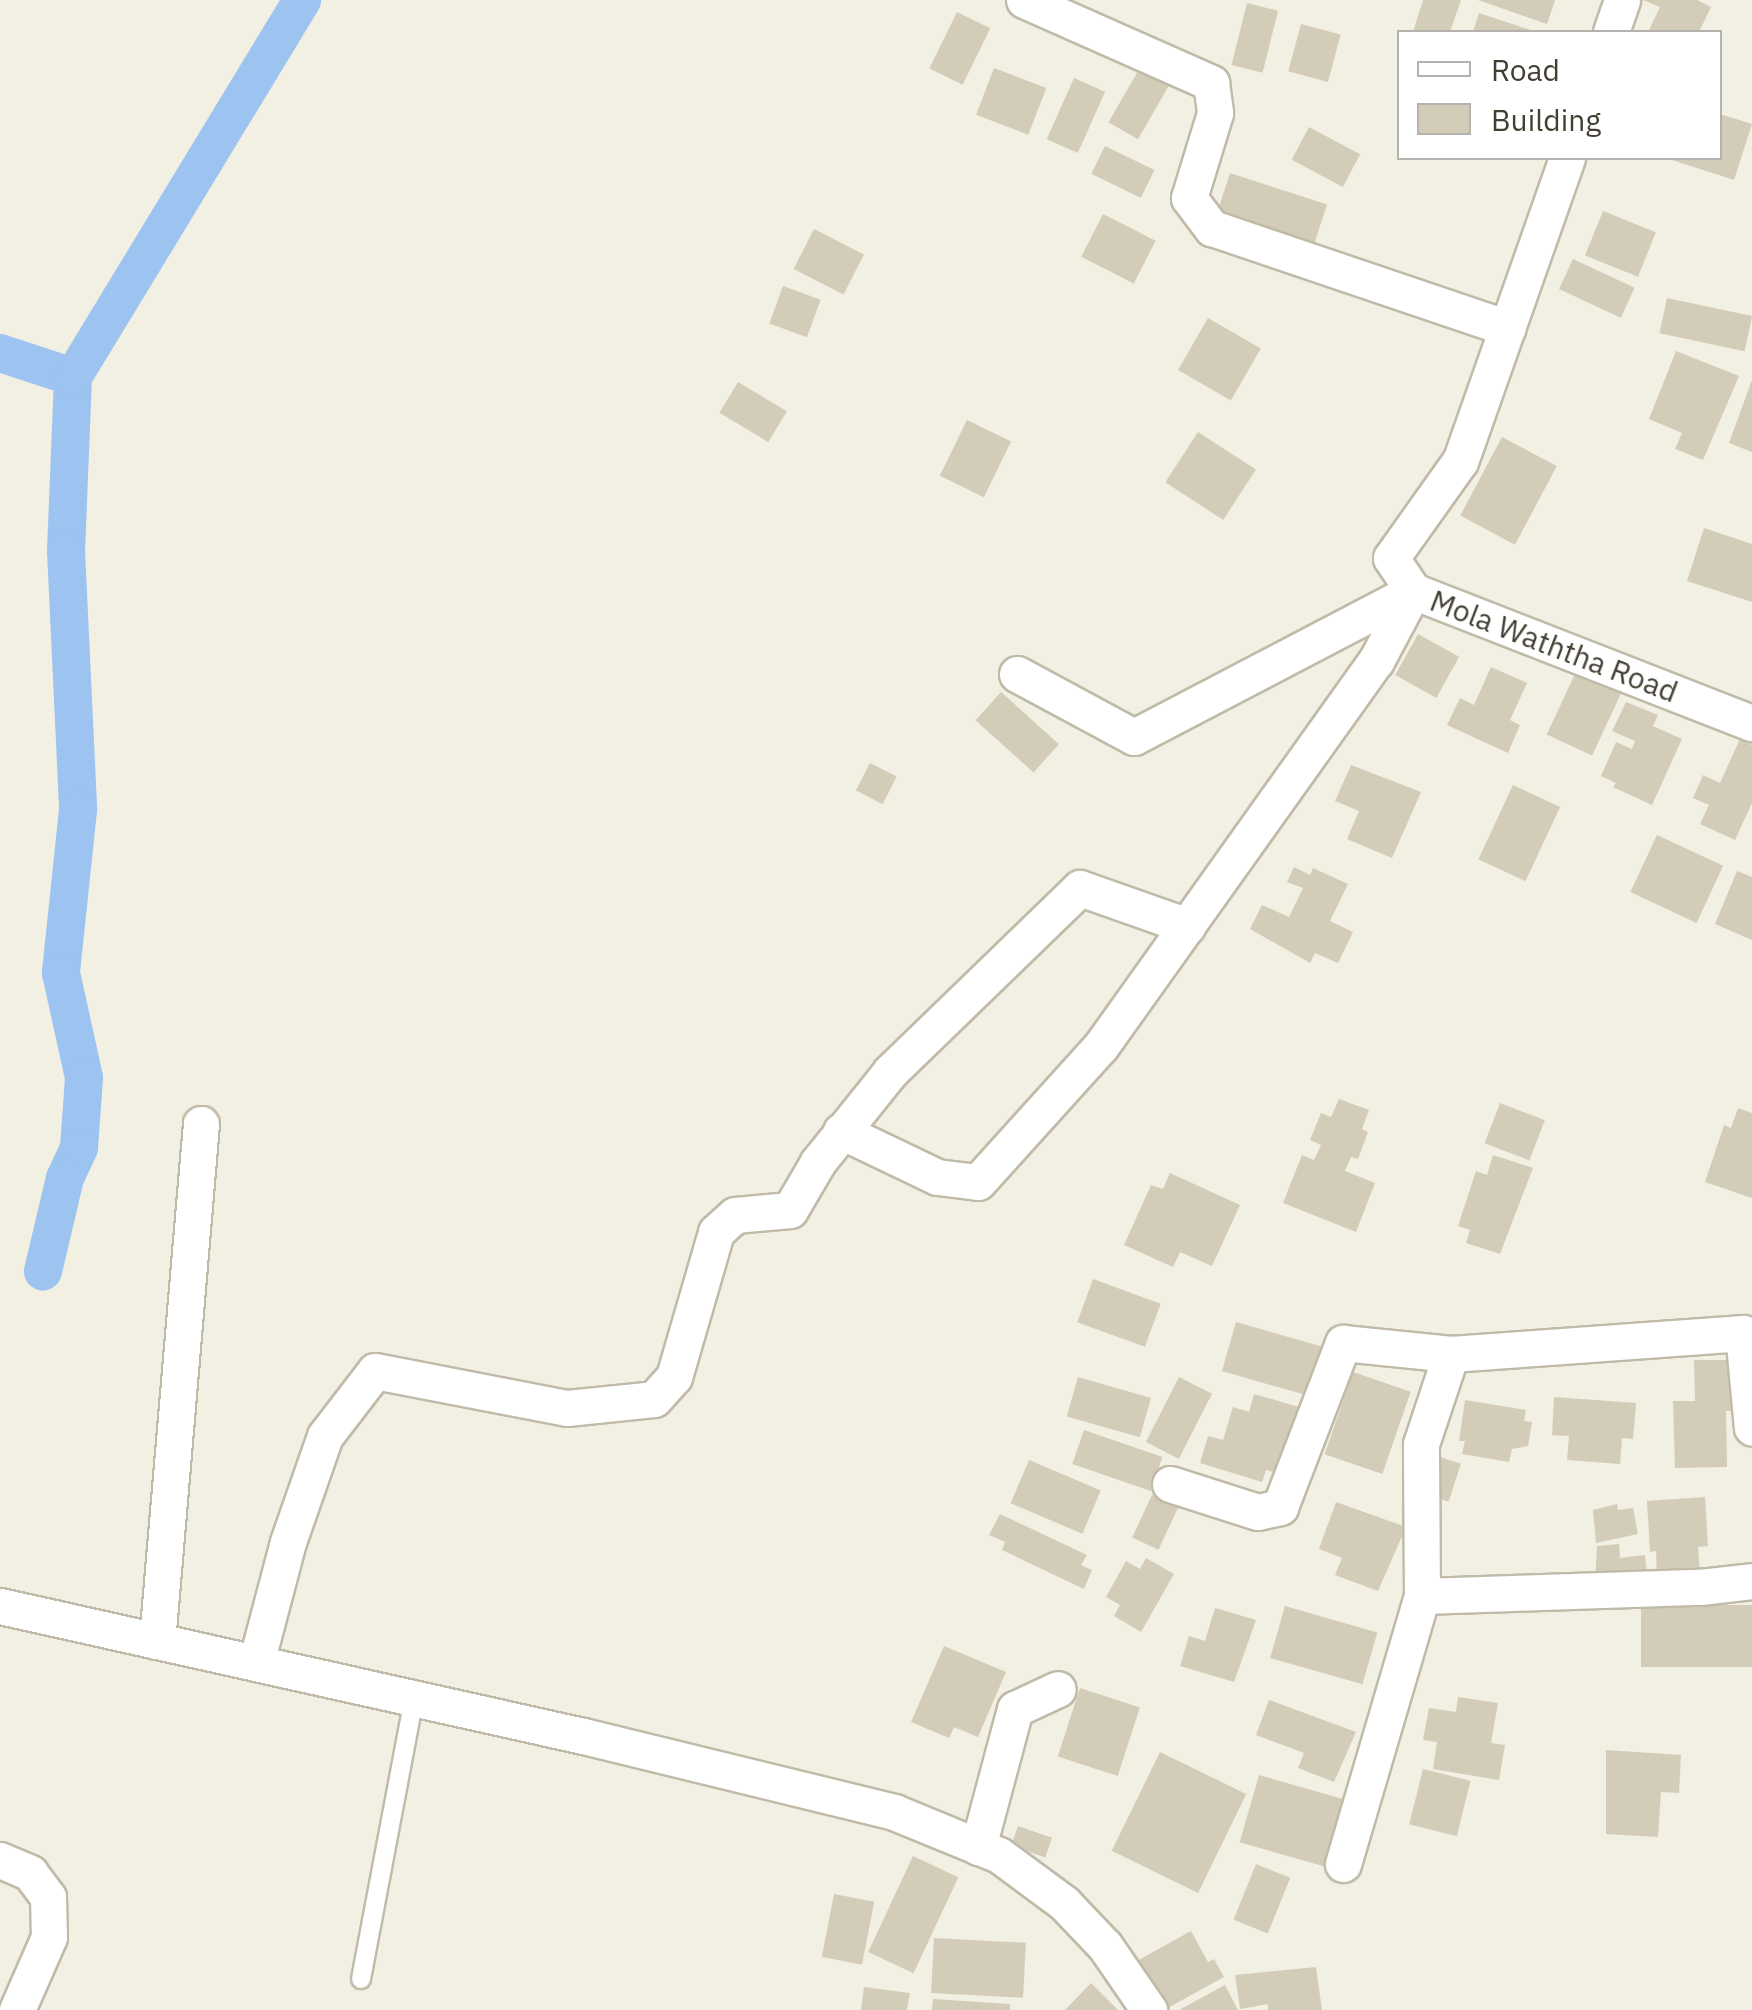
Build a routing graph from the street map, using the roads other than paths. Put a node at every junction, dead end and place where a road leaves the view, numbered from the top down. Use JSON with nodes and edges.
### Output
{"nodes":[{"id":1,"x":1024,"y":0,"type":"edge"},
{"id":2,"x":1622,"y":0,"type":"edge"},
{"id":3,"x":1612,"y":30,"type":"edge"},
{"id":4,"x":1566,"y":160,"type":"edge"},
{"id":5,"x":1508,"y":328,"type":"junction"},
{"id":6,"x":1414,"y":592,"type":"junction"},
{"id":7,"x":1017,"y":674,"type":"dead end"},
{"id":8,"x":1752,"y":723,"type":"edge"},
{"id":9,"x":1188,"y":926,"type":"junction"},
{"id":10,"x":201,"y":1124,"type":"dead end"},
{"id":11,"x":841,"y":1131,"type":"junction"},
{"id":12,"x":1451,"y":1354,"type":"junction"},
{"id":13,"x":1752,"y":1428,"type":"edge"},
{"id":14,"x":1170,"y":1484,"type":"dead end"},
{"id":15,"x":1752,"y":1581,"type":"edge"},
{"id":16,"x":1422,"y":1596,"type":"junction"},
{"id":17,"x":0,"y":1606,"type":"edge"},
{"id":18,"x":156,"y":1641,"type":"junction"},
{"id":19,"x":256,"y":1662,"type":"junction"},
{"id":20,"x":1058,"y":1688,"type":"dead end"},
{"id":21,"x":414,"y":1698,"type":"junction"},
{"id":22,"x":978,"y":1847,"type":"junction"},
{"id":23,"x":0,"y":1860,"type":"edge"},
{"id":24,"x":1344,"y":1864,"type":"dead end"},
{"id":25,"x":361,"y":1979,"type":"dead end"},
{"id":26,"x":17,"y":2010,"type":"edge"},
{"id":27,"x":1149,"y":2010,"type":"edge"}],
"edges":[{"from":1,"to":5,"type":"street"},
{"from":2,"to":3,"type":"street"},
{"from":4,"to":5,"type":"street","name":"Mola Waththa Road"},
{"from":5,"to":6,"type":"street","name":"Mola Waththa Road"},
{"from":6,"to":7,"type":"street"},
{"from":6,"to":8,"type":"street","name":"Mola Waththa Road"},
{"from":6,"to":9,"type":"street"},
{"from":9,"to":11,"type":"street"},
{"from":9,"to":11,"type":"street"},
{"from":10,"to":18,"type":"street"},
{"from":11,"to":19,"type":"street"},
{"from":12,"to":13,"type":"street"},
{"from":12,"to":14,"type":"street"},
{"from":12,"to":16,"type":"street"},
{"from":15,"to":16,"type":"street"},
{"from":16,"to":24,"type":"street"},
{"from":17,"to":18,"type":"street"},
{"from":18,"to":19,"type":"street"},
{"from":19,"to":21,"type":"street"},
{"from":20,"to":22,"type":"street"},
{"from":21,"to":22,"type":"street"},
{"from":21,"to":25,"type":"lane"},
{"from":22,"to":27,"type":"street"},
{"from":23,"to":26,"type":"street"}]}
